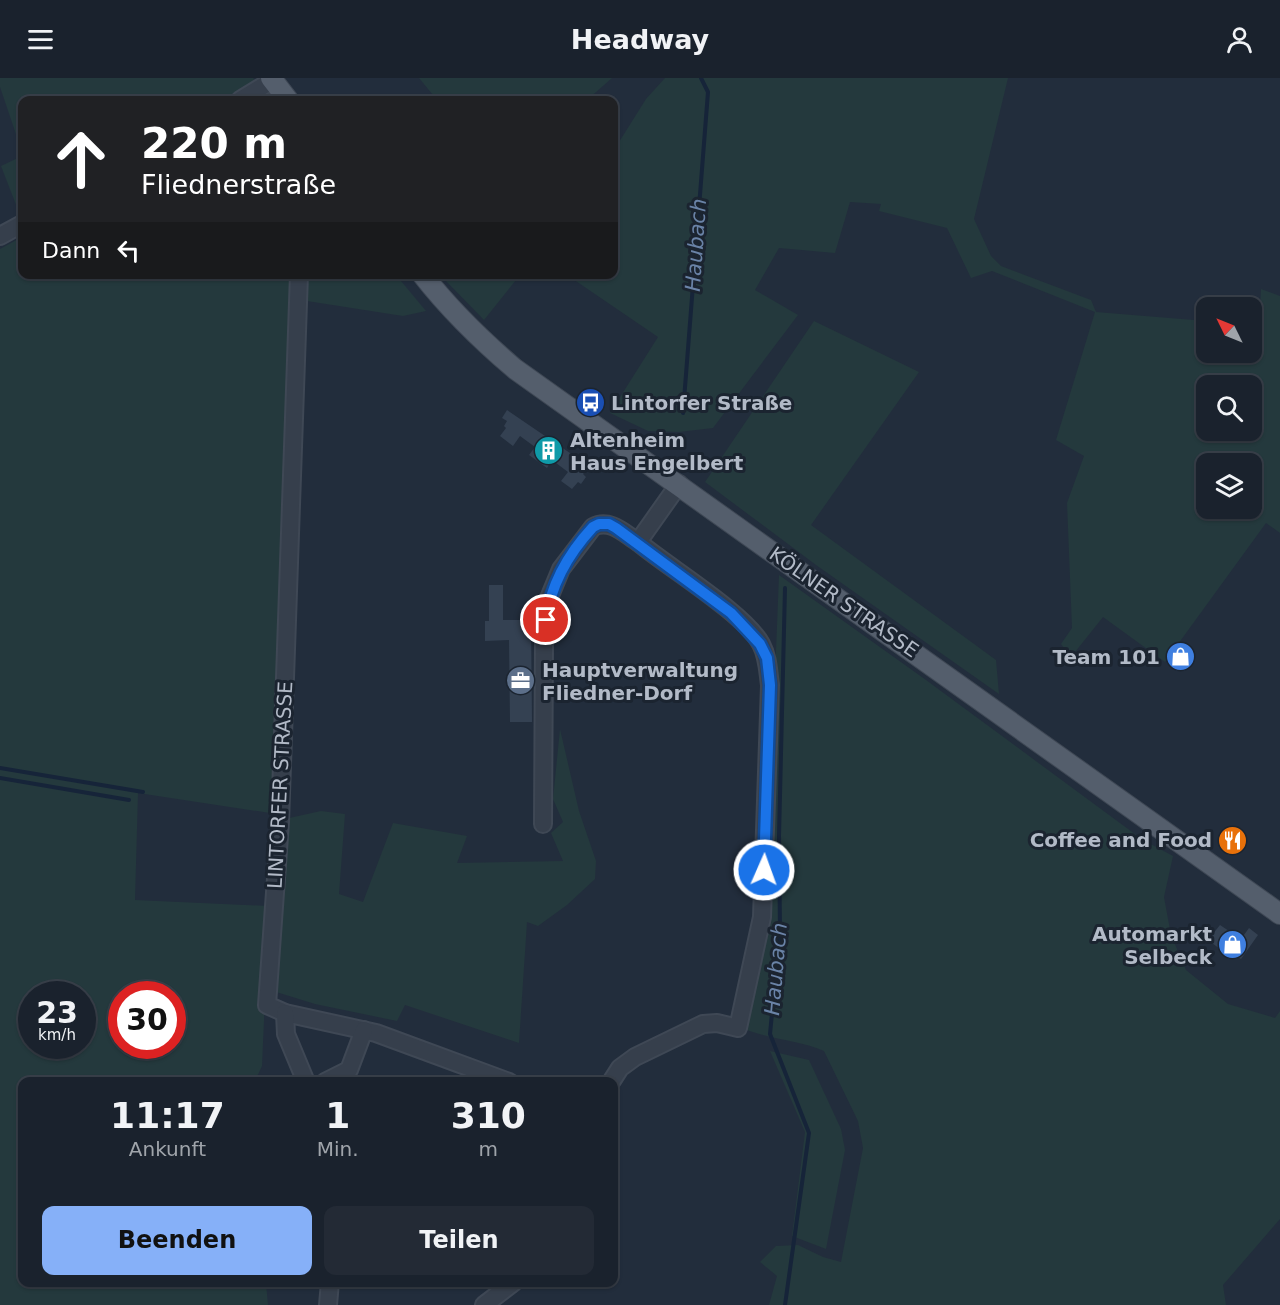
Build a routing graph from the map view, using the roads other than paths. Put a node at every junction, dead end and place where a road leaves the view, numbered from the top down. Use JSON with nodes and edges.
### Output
{"nodes":[{"id":1,"x":272,"y":79,"type":"edge"},
{"id":2,"x":246,"y":96,"type":"edge"},
{"id":3,"x":285,"y":96,"type":"edge"},
{"id":4,"x":18,"y":226,"type":"edge"},
{"id":5,"x":0,"y":236,"type":"edge"},
{"id":6,"x":299,"y":279,"type":"edge"},
{"id":7,"x":426,"y":279,"type":"edge"},
{"id":8,"x":679,"y":484,"type":"junction"},
{"id":9,"x":638,"y":543,"type":"junction"},
{"id":10,"x":543,"y":824,"type":"dead end"},
{"id":11,"x":1280,"y":914,"type":"edge"},
{"id":12,"x":285,"y":1013,"type":"junction"},
{"id":13,"x":364,"y":1030,"type":"junction"},
{"id":14,"x":304,"y":1077,"type":"edge"},
{"id":15,"x":335,"y":1077,"type":"edge"},
{"id":16,"x":495,"y":1077,"type":"edge"},
{"id":17,"x":614,"y":1077,"type":"edge"},
{"id":18,"x":330,"y":1287,"type":"edge"},
{"id":19,"x":507,"y":1287,"type":"edge"},
{"id":20,"x":328,"y":1305,"type":"edge"},
{"id":21,"x":484,"y":1305,"type":"edge"}],
"edges":[{"from":1,"to":2,"type":"street"},
{"from":1,"to":3,"type":"main road"},
{"from":4,"to":5,"type":"street"},
{"from":6,"to":12,"type":"street","name":"LINTORFER STRASSE"},
{"from":7,"to":8,"type":"main road","name":"KÖLNER STRASSE"},
{"from":8,"to":9,"type":"street"},
{"from":8,"to":11,"type":"main road","name":"KÖLNER STRASSE"},
{"from":9,"to":10,"type":"street"},
{"from":9,"to":17,"type":"street"},
{"from":12,"to":13,"type":"street"},
{"from":12,"to":14,"type":"street"},
{"from":13,"to":15,"type":"street"},
{"from":13,"to":16,"type":"street"},
{"from":18,"to":20,"type":"street"},
{"from":19,"to":21,"type":"street"}]}
